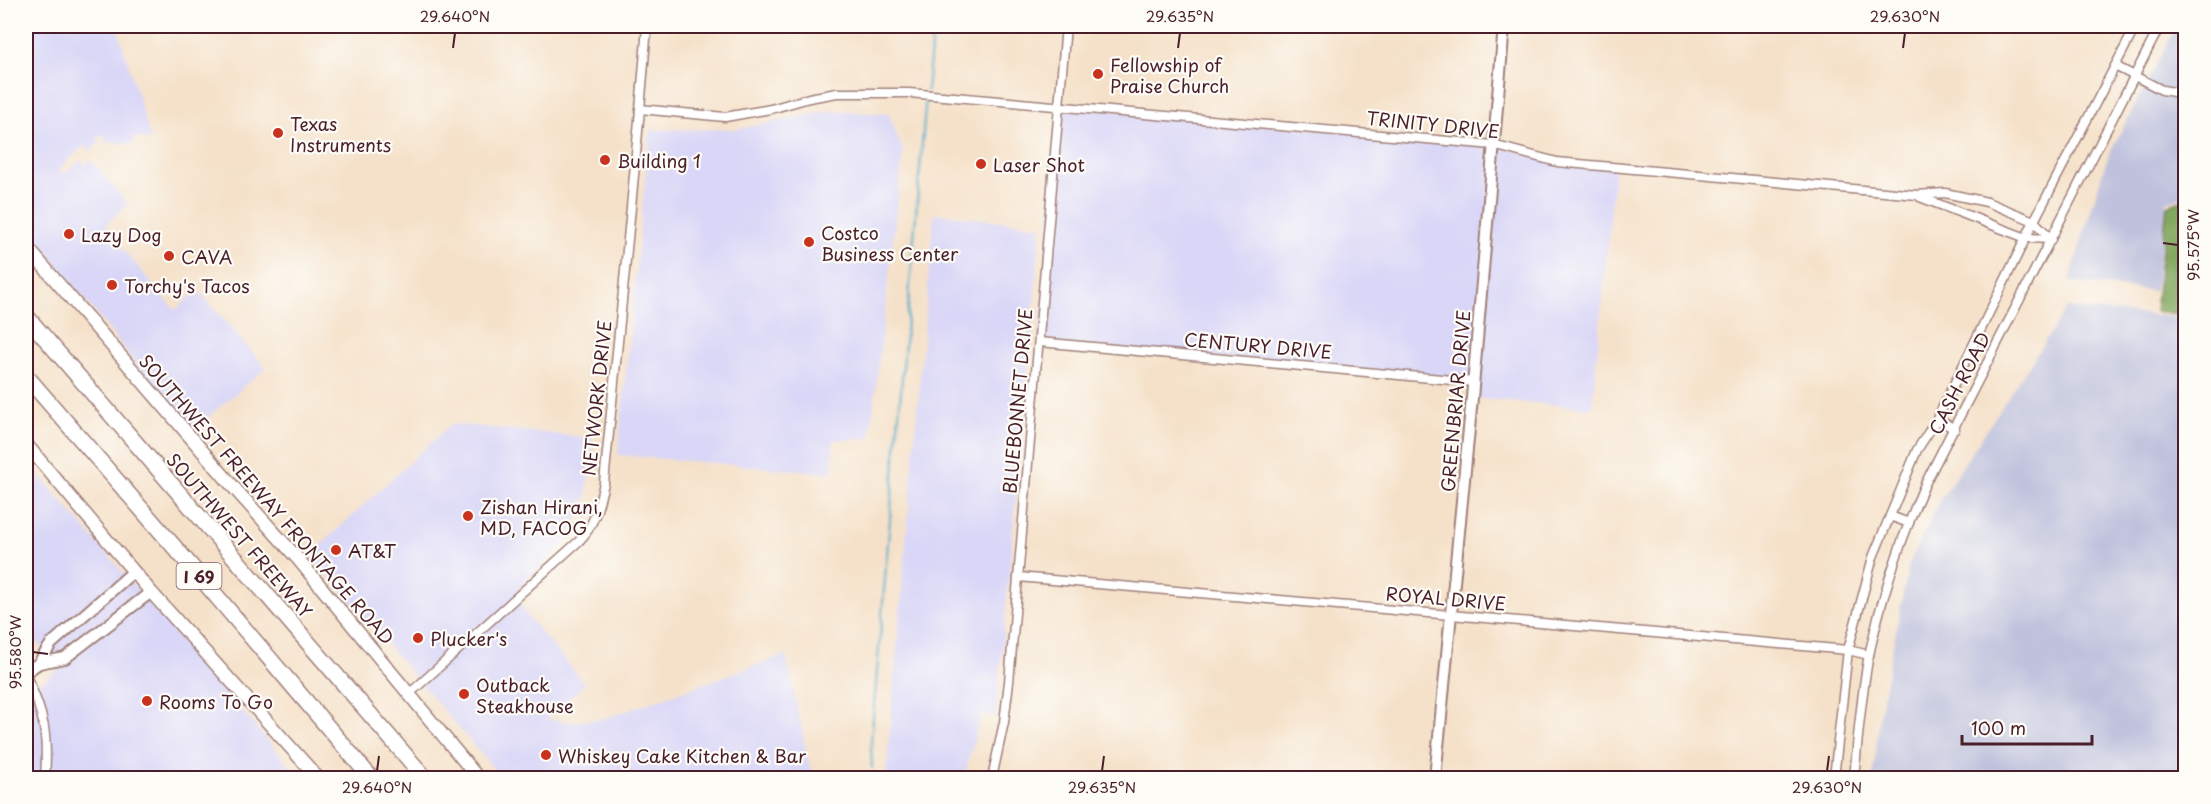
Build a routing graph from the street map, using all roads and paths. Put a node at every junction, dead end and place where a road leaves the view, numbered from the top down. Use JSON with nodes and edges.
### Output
{"nodes":[{"id":1,"x":647,"y":26,"type":"edge"},
{"id":2,"x":1066,"y":26,"type":"edge"},
{"id":3,"x":1504,"y":26,"type":"edge"},
{"id":4,"x":2136,"y":26,"type":"edge"},
{"id":5,"x":2160,"y":26,"type":"edge"},
{"id":6,"x":2115,"y":66,"type":"junction"},
{"id":7,"x":2134,"y":76,"type":"junction"},
{"id":8,"x":2186,"y":94,"type":"edge"},
{"id":9,"x":1060,"y":106,"type":"junction"},
{"id":10,"x":640,"y":109,"type":"junction"},
{"id":11,"x":1494,"y":145,"type":"junction"},
{"id":12,"x":1917,"y":195,"type":"junction"},
{"id":13,"x":2034,"y":221,"type":"junction"},
{"id":14,"x":2026,"y":238,"type":"junction"},
{"id":15,"x":2051,"y":239,"type":"junction"},
{"id":16,"x":26,"y":246,"type":"edge"},
{"id":17,"x":26,"y":316,"type":"edge"},
{"id":18,"x":1039,"y":342,"type":"junction"},
{"id":19,"x":26,"y":376,"type":"edge"},
{"id":20,"x":1474,"y":381,"type":"junction"},
{"id":21,"x":1937,"y":419,"type":"junction"},
{"id":22,"x":1955,"y":429,"type":"junction"},
{"id":23,"x":26,"y":444,"type":"edge"},
{"id":24,"x":1890,"y":516,"type":"junction"},
{"id":25,"x":1909,"y":523,"type":"junction"},
{"id":26,"x":134,"y":571,"type":"junction"},
{"id":27,"x":1018,"y":577,"type":"junction"},
{"id":28,"x":151,"y":592,"type":"junction"},
{"id":29,"x":1452,"y":615,"type":"junction"},
{"id":30,"x":1848,"y":650,"type":"junction"},
{"id":31,"x":1869,"y":655,"type":"junction"},
{"id":32,"x":39,"y":663,"type":"junction"},
{"id":33,"x":26,"y":672,"type":"edge"},
{"id":34,"x":26,"y":676,"type":"edge"},
{"id":35,"x":409,"y":694,"type":"junction"},
{"id":36,"x":45,"y":778,"type":"edge"},
{"id":37,"x":318,"y":778,"type":"edge"},
{"id":38,"x":371,"y":778,"type":"edge"},
{"id":39,"x":425,"y":778,"type":"edge"},
{"id":40,"x":478,"y":778,"type":"edge"},
{"id":41,"x":992,"y":778,"type":"edge"},
{"id":42,"x":1435,"y":778,"type":"edge"},
{"id":43,"x":1834,"y":778,"type":"edge"},
{"id":44,"x":1854,"y":778,"type":"edge"}],
"edges":[{"from":1,"to":10,"type":"street","name":"NETWORK DRIVE"},
{"from":2,"to":9,"type":"street","name":"BLUEBONNET DRIVE"},
{"from":3,"to":11,"type":"street","name":"GREENBRIAR DRIVE"},
{"from":4,"to":6,"type":"street","name":"CASH ROAD"},
{"from":5,"to":7,"type":"street","name":"CASH ROAD"},
{"from":6,"to":7,"type":"street"},
{"from":6,"to":13,"type":"street","name":"CASH ROAD"},
{"from":7,"to":8,"type":"street"},
{"from":7,"to":15,"type":"street","name":"CASH ROAD"},
{"from":9,"to":10,"type":"street","name":"TRINITY DRIVE"},
{"from":9,"to":11,"type":"street","name":"TRINITY DRIVE"},
{"from":9,"to":18,"type":"street","name":"BLUEBONNET DRIVE"},
{"from":10,"to":35,"type":"street","name":"NETWORK DRIVE"},
{"from":11,"to":12,"type":"street","name":"TRINITY DRIVE"},
{"from":11,"to":20,"type":"street","name":"GREENBRIAR DRIVE"},
{"from":12,"to":13,"type":"street","name":"TRINITY DRIVE"},
{"from":12,"to":14,"type":"street","name":"TRINITY DRIVE"},
{"from":13,"to":14,"type":"street","name":"CASH ROAD"},
{"from":13,"to":15,"type":"street","name":"TRINITY DRIVE"},
{"from":14,"to":15,"type":"street","name":"TRINITY DRIVE"},
{"from":14,"to":21,"type":"street","name":"CASH ROAD"},
{"from":15,"to":22,"type":"street","name":"CASH ROAD"},
{"from":16,"to":35,"type":"main road","name":"SOUTHWEST FREEWAY FRONTAGE ROAD"},
{"from":17,"to":39,"type":"highway","name":"SOUTHWEST FREEWAY","number":"I 69"},
{"from":18,"to":20,"type":"street","name":"CENTURY DRIVE"},
{"from":18,"to":27,"type":"street","name":"BLUEBONNET DRIVE"},
{"from":19,"to":38,"type":"highway","number":"I 69"},
{"from":20,"to":29,"type":"street","name":"GREENBRIAR DRIVE"},
{"from":21,"to":22,"type":"street"},
{"from":21,"to":24,"type":"street","name":"CASH ROAD"},
{"from":22,"to":25,"type":"street","name":"CASH ROAD"},
{"from":23,"to":26,"type":"main road"},
{"from":24,"to":25,"type":"street"},
{"from":24,"to":30,"type":"street","name":"CASH ROAD"},
{"from":25,"to":31,"type":"street","name":"CASH ROAD"},
{"from":26,"to":28,"type":"main road"},
{"from":26,"to":32,"type":"street"},
{"from":27,"to":29,"type":"street","name":"ROYAL DRIVE"},
{"from":27,"to":41,"type":"street","name":"BLUEBONNET DRIVE"},
{"from":28,"to":32,"type":"street"},
{"from":28,"to":37,"type":"main road"},
{"from":29,"to":30,"type":"street","name":"ROYAL DRIVE"},
{"from":29,"to":42,"type":"street","name":"GREENBRIAR DRIVE"},
{"from":30,"to":31,"type":"street","name":"ROYAL DRIVE"},
{"from":30,"to":43,"type":"street","name":"CASH ROAD"},
{"from":31,"to":44,"type":"street","name":"CASH ROAD"},
{"from":32,"to":33,"type":"street"},
{"from":34,"to":36,"type":"street"},
{"from":35,"to":40,"type":"main road","name":"SOUTHWEST FREEWAY FRONTAGE ROAD"}]}
